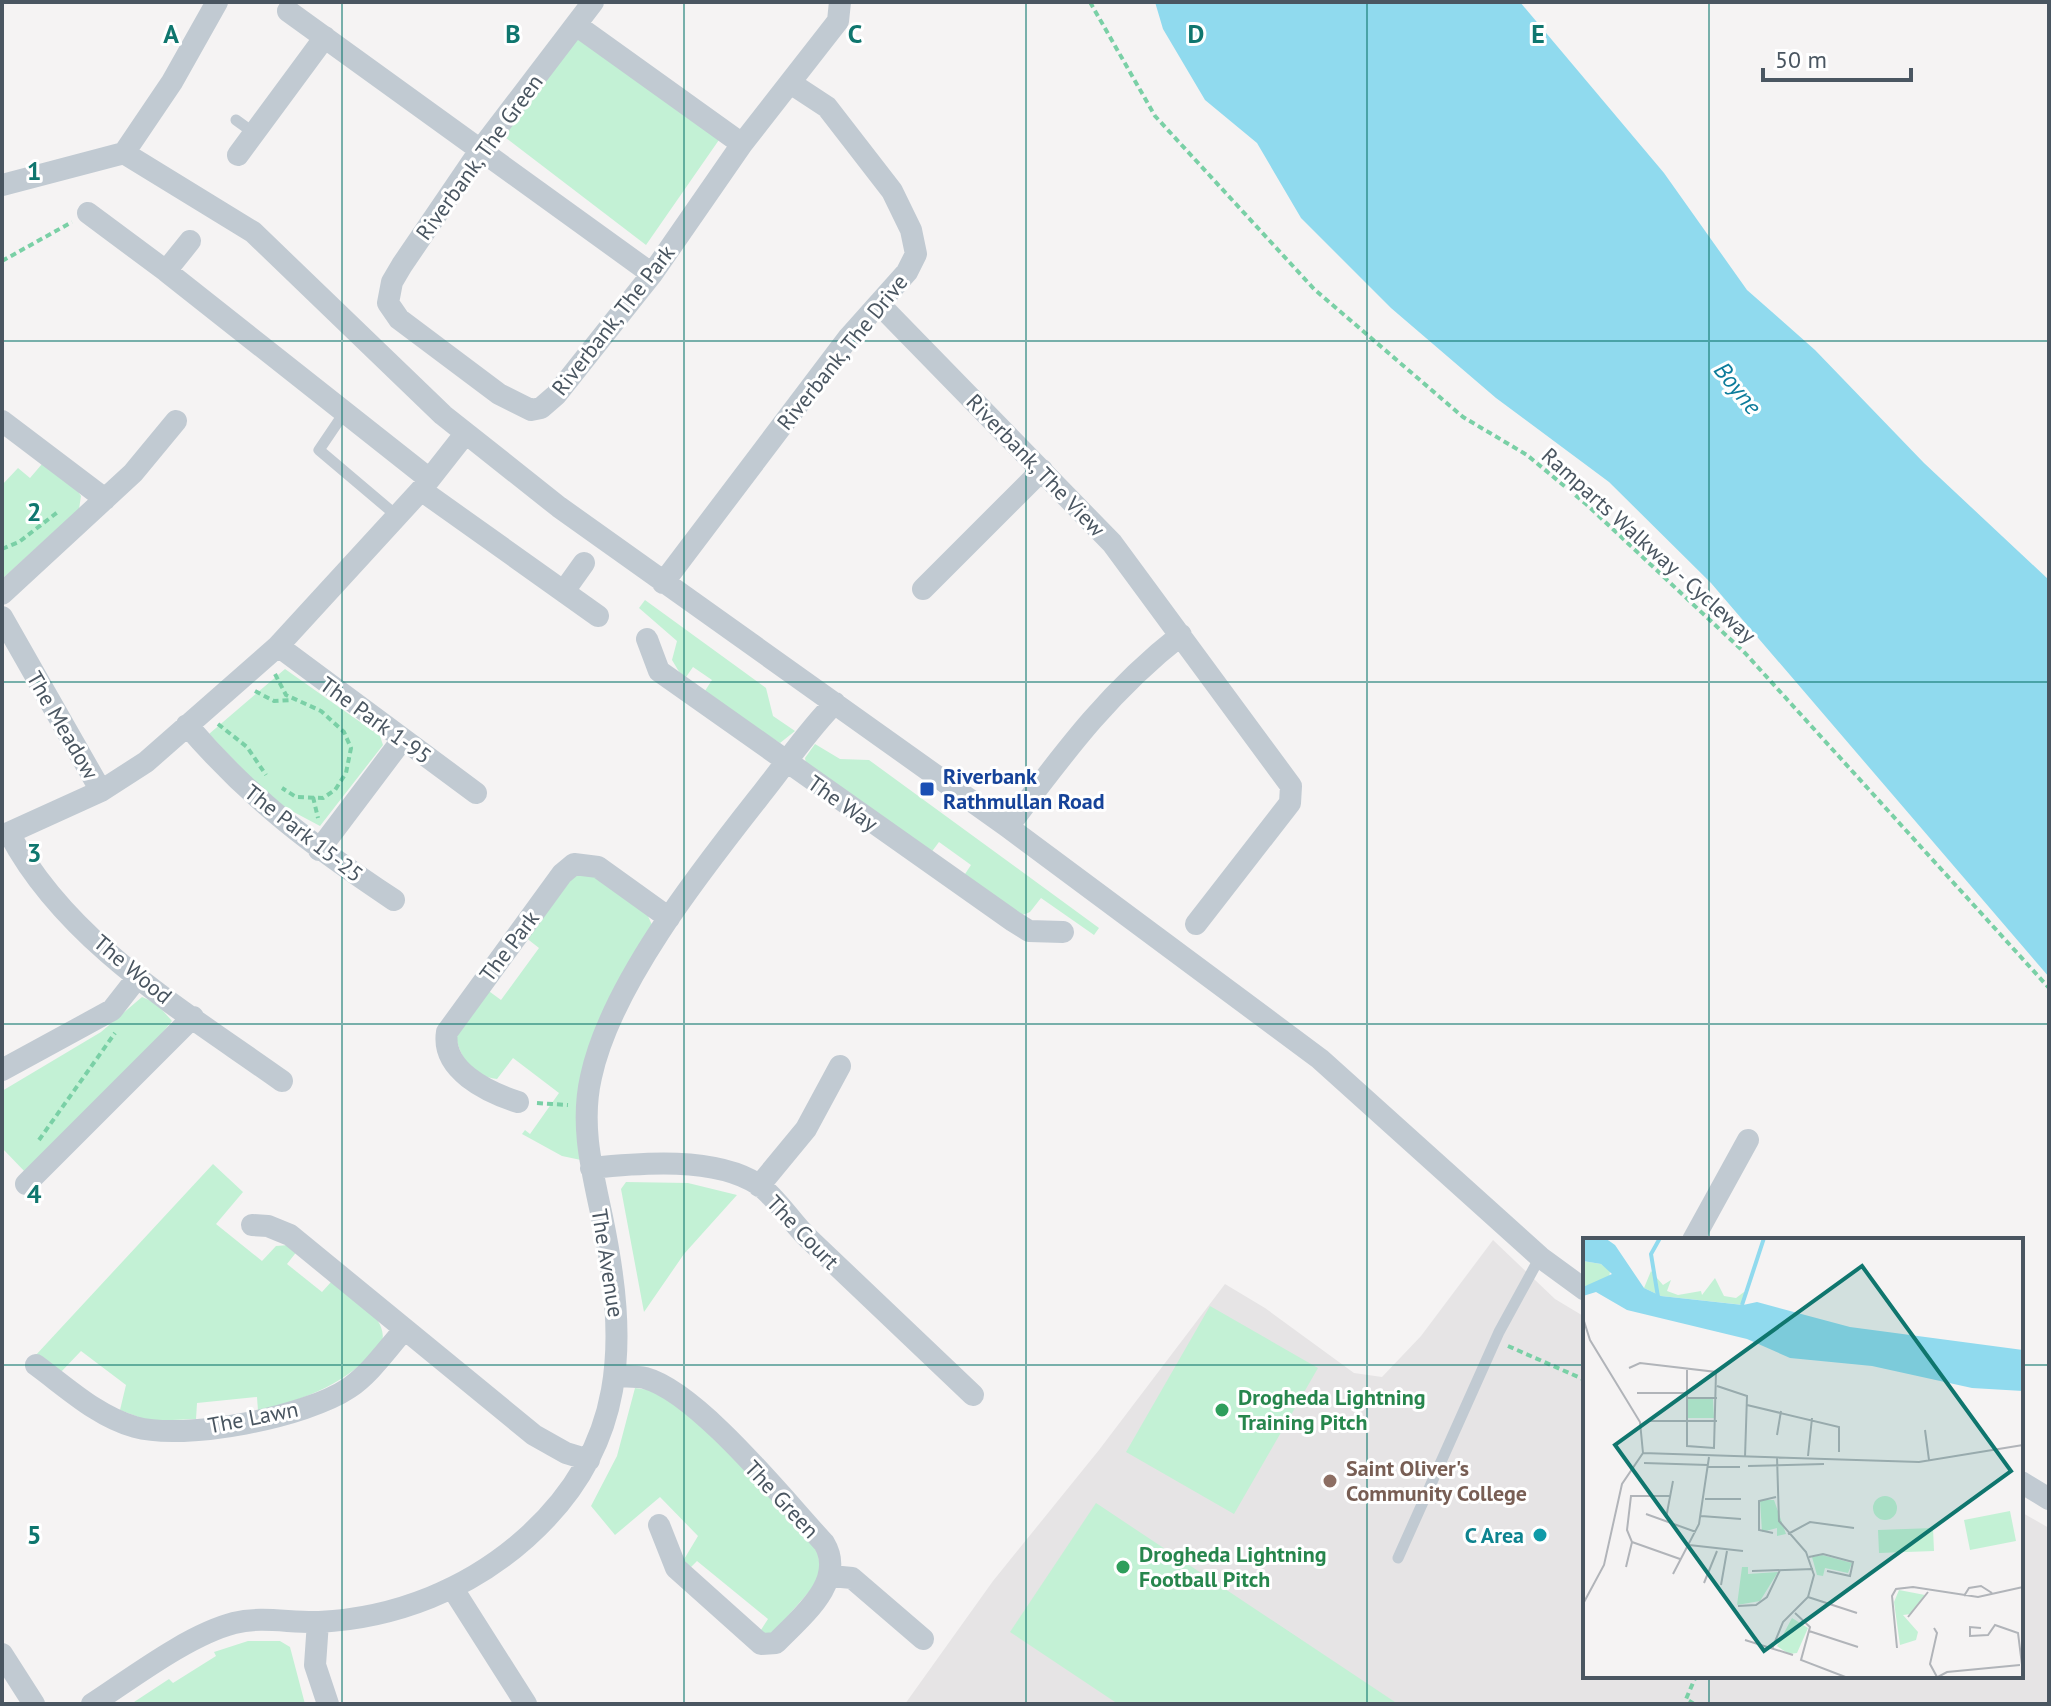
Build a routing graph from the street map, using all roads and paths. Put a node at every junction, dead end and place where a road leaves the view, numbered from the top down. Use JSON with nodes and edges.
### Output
{"nodes":[{"id":1,"x":217,"y":2,"type":"edge"},
{"id":2,"x":593,"y":2,"type":"edge"},
{"id":3,"x":840,"y":2,"type":"edge"},
{"id":4,"x":1090,"y":2,"type":"edge"},
{"id":5,"x":288,"y":11,"type":"dead end"},
{"id":6,"x":576,"y":25,"type":"junction"},
{"id":7,"x":325,"y":37,"type":"junction"},
{"id":8,"x":792,"y":84,"type":"junction"},
{"id":9,"x":742,"y":144,"type":"junction"},
{"id":10,"x":481,"y":149,"type":"junction"},
{"id":11,"x":124,"y":153,"type":"junction"},
{"id":12,"x":238,"y":155,"type":"dead end"},
{"id":13,"x":2,"y":185,"type":"edge"},
{"id":14,"x":88,"y":213,"type":"joint"},
{"id":15,"x":190,"y":241,"type":"dead end"},
{"id":16,"x":2,"y":261,"type":"edge"},
{"id":17,"x":166,"y":271,"type":"junction"},
{"id":18,"x":652,"y":274,"type":"junction"},
{"id":19,"x":388,"y":293,"type":"joint"},
{"id":20,"x":879,"y":304,"type":"junction"},
{"id":21,"x":344,"y":413,"type":"junction"},
{"id":22,"x":2,"y":421,"type":"edge"},
{"id":23,"x":176,"y":421,"type":"dead end"},
{"id":24,"x":465,"y":434,"type":"junction"},
{"id":25,"x":1042,"y":470,"type":"junction"},
{"id":26,"x":424,"y":484,"type":"junction"},
{"id":27,"x":105,"y":499,"type":"junction"},
{"id":28,"x":397,"y":516,"type":"junction"},
{"id":29,"x":584,"y":563,"type":"dead end"},
{"id":30,"x":663,"y":583,"type":"junction"},
{"id":31,"x":923,"y":589,"type":"dead end"},
{"id":32,"x":564,"y":591,"type":"junction"},
{"id":33,"x":2,"y":594,"type":"edge"},
{"id":34,"x":598,"y":616,"type":"dead end"},
{"id":35,"x":2,"y":617,"type":"edge"},
{"id":36,"x":1181,"y":635,"type":"junction"},
{"id":37,"x":647,"y":639,"type":"dead end"},
{"id":38,"x":278,"y":646,"type":"junction"},
{"id":39,"x":253,"y":690,"type":"junction"},
{"id":40,"x":244,"y":698,"type":"dead end"},
{"id":41,"x":294,"y":700,"type":"junction"},
{"id":42,"x":835,"y":703,"type":"junction"},
{"id":43,"x":226,"y":715,"type":"dead end"},
{"id":44,"x":187,"y":725,"type":"junction"},
{"id":45,"x":402,"y":740,"type":"junction"},
{"id":46,"x":786,"y":763,"type":"junction"},
{"id":47,"x":101,"y":791,"type":"junction"},
{"id":48,"x":476,"y":793,"type":"dead end"},
{"id":49,"x":313,"y":797,"type":"junction"},
{"id":50,"x":320,"y":826,"type":"dead end"},
{"id":51,"x":1008,"y":827,"type":"junction"},
{"id":52,"x":6,"y":834,"type":"edge"},
{"id":53,"x":319,"y":850,"type":"junction"},
{"id":54,"x":394,"y":900,"type":"dead end"},
{"id":55,"x":669,"y":918,"type":"junction"},
{"id":56,"x":1196,"y":924,"type":"dead end"},
{"id":57,"x":1063,"y":932,"type":"dead end"},
{"id":58,"x":137,"y":978,"type":"junction"},
{"id":59,"x":2049,"y":988,"type":"edge"},
{"id":60,"x":193,"y":1017,"type":"junction"},
{"id":61,"x":119,"y":1027,"type":"dead end"},
{"id":62,"x":840,"y":1066,"type":"dead end"},
{"id":63,"x":2,"y":1070,"type":"edge"},
{"id":64,"x":282,"y":1081,"type":"dead end"},
{"id":65,"x":518,"y":1102,"type":"joint"},
{"id":66,"x":586,"y":1106,"type":"junction"},
{"id":67,"x":1748,"y":1140,"type":"dead end"},
{"id":68,"x":33,"y":1149,"type":"dead end"},
{"id":69,"x":591,"y":1168,"type":"junction"},
{"id":70,"x":26,"y":1184,"type":"dead end"},
{"id":71,"x":759,"y":1186,"type":"junction"},
{"id":72,"x":252,"y":1225,"type":"dead end"},
{"id":73,"x":1694,"y":1238,"type":"edge"},
{"id":74,"x":1540,"y":1257,"type":"junction"},
{"id":75,"x":1583,"y":1289,"type":"edge"},
{"id":76,"x":404,"y":1330,"type":"junction"},
{"id":77,"x":1495,"y":1340,"type":"junction"},
{"id":78,"x":36,"y":1365,"type":"dead end"},
{"id":79,"x":615,"y":1376,"type":"junction"},
{"id":80,"x":1583,"y":1379,"type":"edge"},
{"id":81,"x":973,"y":1395,"type":"dead end"},
{"id":82,"x":589,"y":1460,"type":"junction"},
{"id":83,"x":2023,"y":1483,"type":"edge"},
{"id":84,"x":2049,"y":1499,"type":"edge"},
{"id":85,"x":659,"y":1525,"type":"dead end"},
{"id":86,"x":1398,"y":1558,"type":"dead end"},
{"id":87,"x":831,"y":1576,"type":"junction"},
{"id":88,"x":453,"y":1589,"type":"junction"},
{"id":89,"x":318,"y":1622,"type":"junction"},
{"id":90,"x":923,"y":1639,"type":"dead end"},
{"id":91,"x":2,"y":1654,"type":"edge"},
{"id":92,"x":1695,"y":1678,"type":"edge"},
{"id":93,"x":34,"y":1704,"type":"edge"},
{"id":94,"x":92,"y":1704,"type":"edge"},
{"id":95,"x":328,"y":1704,"type":"edge"},
{"id":96,"x":526,"y":1704,"type":"edge"},
{"id":97,"x":1694,"y":1704,"type":"edge"}],
"edges":[{"from":1,"to":11,"type":"street"},
{"from":2,"to":6,"type":"street","name":"Riverbank, The Green"},
{"from":3,"to":8,"type":"street","name":"Riverbank, The Park"},
{"from":4,"to":59,"type":"path","name":"Ramparts Walkway - Cycleway"},
{"from":5,"to":7,"type":"street"},
{"from":6,"to":9,"type":"street"},
{"from":6,"to":10,"type":"street","name":"Riverbank, The Green"},
{"from":7,"to":10,"type":"street"},
{"from":7,"to":12,"type":"street"},
{"from":8,"to":9,"type":"street","name":"Riverbank, The Park"},
{"from":8,"to":20,"type":"street","name":"Riverbank, The Drive"},
{"from":9,"to":18,"type":"street","name":"Riverbank, The Park"},
{"from":10,"to":18,"type":"street"},
{"from":10,"to":19,"type":"street","name":"Riverbank, The Green"},
{"from":11,"to":13,"type":"street"},
{"from":11,"to":24,"type":"street"},
{"from":14,"to":16,"type":"path"},
{"from":14,"to":17,"type":"street"},
{"from":15,"to":17,"type":"street"},
{"from":17,"to":21,"type":"street"},
{"from":18,"to":19,"type":"street","name":"Riverbank, The Park"},
{"from":20,"to":25,"type":"street","name":"Riverbank, The View"},
{"from":20,"to":30,"type":"street","name":"Riverbank, The Drive"},
{"from":21,"to":26,"type":"street"},
{"from":21,"to":28,"type":"lane"},
{"from":22,"to":27,"type":"street"},
{"from":23,"to":27,"type":"street"},
{"from":24,"to":26,"type":"street"},
{"from":24,"to":30,"type":"street"},
{"from":25,"to":31,"type":"street"},
{"from":25,"to":36,"type":"street","name":"Riverbank, The View"},
{"from":26,"to":28,"type":"street"},
{"from":26,"to":32,"type":"street"},
{"from":27,"to":33,"type":"street"},
{"from":28,"to":38,"type":"street"},
{"from":29,"to":32,"type":"street"},
{"from":30,"to":42,"type":"street"},
{"from":32,"to":34,"type":"street"},
{"from":35,"to":47,"type":"street","name":"The Meadow"},
{"from":36,"to":51,"type":"street"},
{"from":36,"to":56,"type":"street","name":"Riverbank, The View"},
{"from":37,"to":46,"type":"street","name":"The Way"},
{"from":38,"to":44,"type":"street"},
{"from":38,"to":45,"type":"street","name":"The Park 1-95"},
{"from":39,"to":40,"type":"path"},
{"from":39,"to":41,"type":"path"},
{"from":39,"to":41,"type":"path"},
{"from":41,"to":49,"type":"path"},
{"from":42,"to":46,"type":"street","name":"The Avenue"},
{"from":42,"to":51,"type":"street"},
{"from":43,"to":49,"type":"path"},
{"from":44,"to":47,"type":"street"},
{"from":44,"to":53,"type":"street","name":"The Park 15-25"},
{"from":45,"to":48,"type":"street","name":"The Park 1-95"},
{"from":45,"to":53,"type":"street"},
{"from":46,"to":55,"type":"street","name":"The Avenue"},
{"from":46,"to":57,"type":"street","name":"The Way"},
{"from":47,"to":52,"type":"street"},
{"from":49,"to":50,"type":"path"},
{"from":51,"to":74,"type":"street"},
{"from":52,"to":58,"type":"street","name":"The Wood"},
{"from":53,"to":54,"type":"street","name":"The Park 15-25"},
{"from":55,"to":65,"type":"street","name":"The Park"},
{"from":55,"to":66,"type":"street","name":"The Avenue"},
{"from":58,"to":60,"type":"street","name":"The Wood"},
{"from":58,"to":63,"type":"street"},
{"from":60,"to":64,"type":"street","name":"The Wood"},
{"from":60,"to":70,"type":"street"},
{"from":61,"to":68,"type":"path"},
{"from":62,"to":71,"type":"street"},
{"from":65,"to":66,"type":"path"},
{"from":66,"to":69,"type":"street","name":"The Avenue"},
{"from":67,"to":73,"type":"street"},
{"from":69,"to":71,"type":"street","name":"The Court"},
{"from":69,"to":79,"type":"street","name":"The Avenue"},
{"from":71,"to":81,"type":"street","name":"The Court"},
{"from":72,"to":76,"type":"street"},
{"from":74,"to":75,"type":"street"},
{"from":74,"to":77,"type":"lane"},
{"from":76,"to":78,"type":"street","name":"The Lawn"},
{"from":76,"to":82,"type":"street"},
{"from":77,"to":80,"type":"path"},
{"from":77,"to":86,"type":"lane"},
{"from":79,"to":82,"type":"street","name":"The Avenue"},
{"from":79,"to":87,"type":"street","name":"The Green"},
{"from":82,"to":88,"type":"street","name":"The Avenue"},
{"from":83,"to":84,"type":"street"},
{"from":85,"to":87,"type":"street"},
{"from":87,"to":90,"type":"street"},
{"from":88,"to":89,"type":"street","name":"The Avenue"},
{"from":88,"to":96,"type":"street"},
{"from":89,"to":94,"type":"street","name":"The Avenue"},
{"from":89,"to":95,"type":"street"},
{"from":91,"to":93,"type":"street"},
{"from":92,"to":97,"type":"path"}]}
